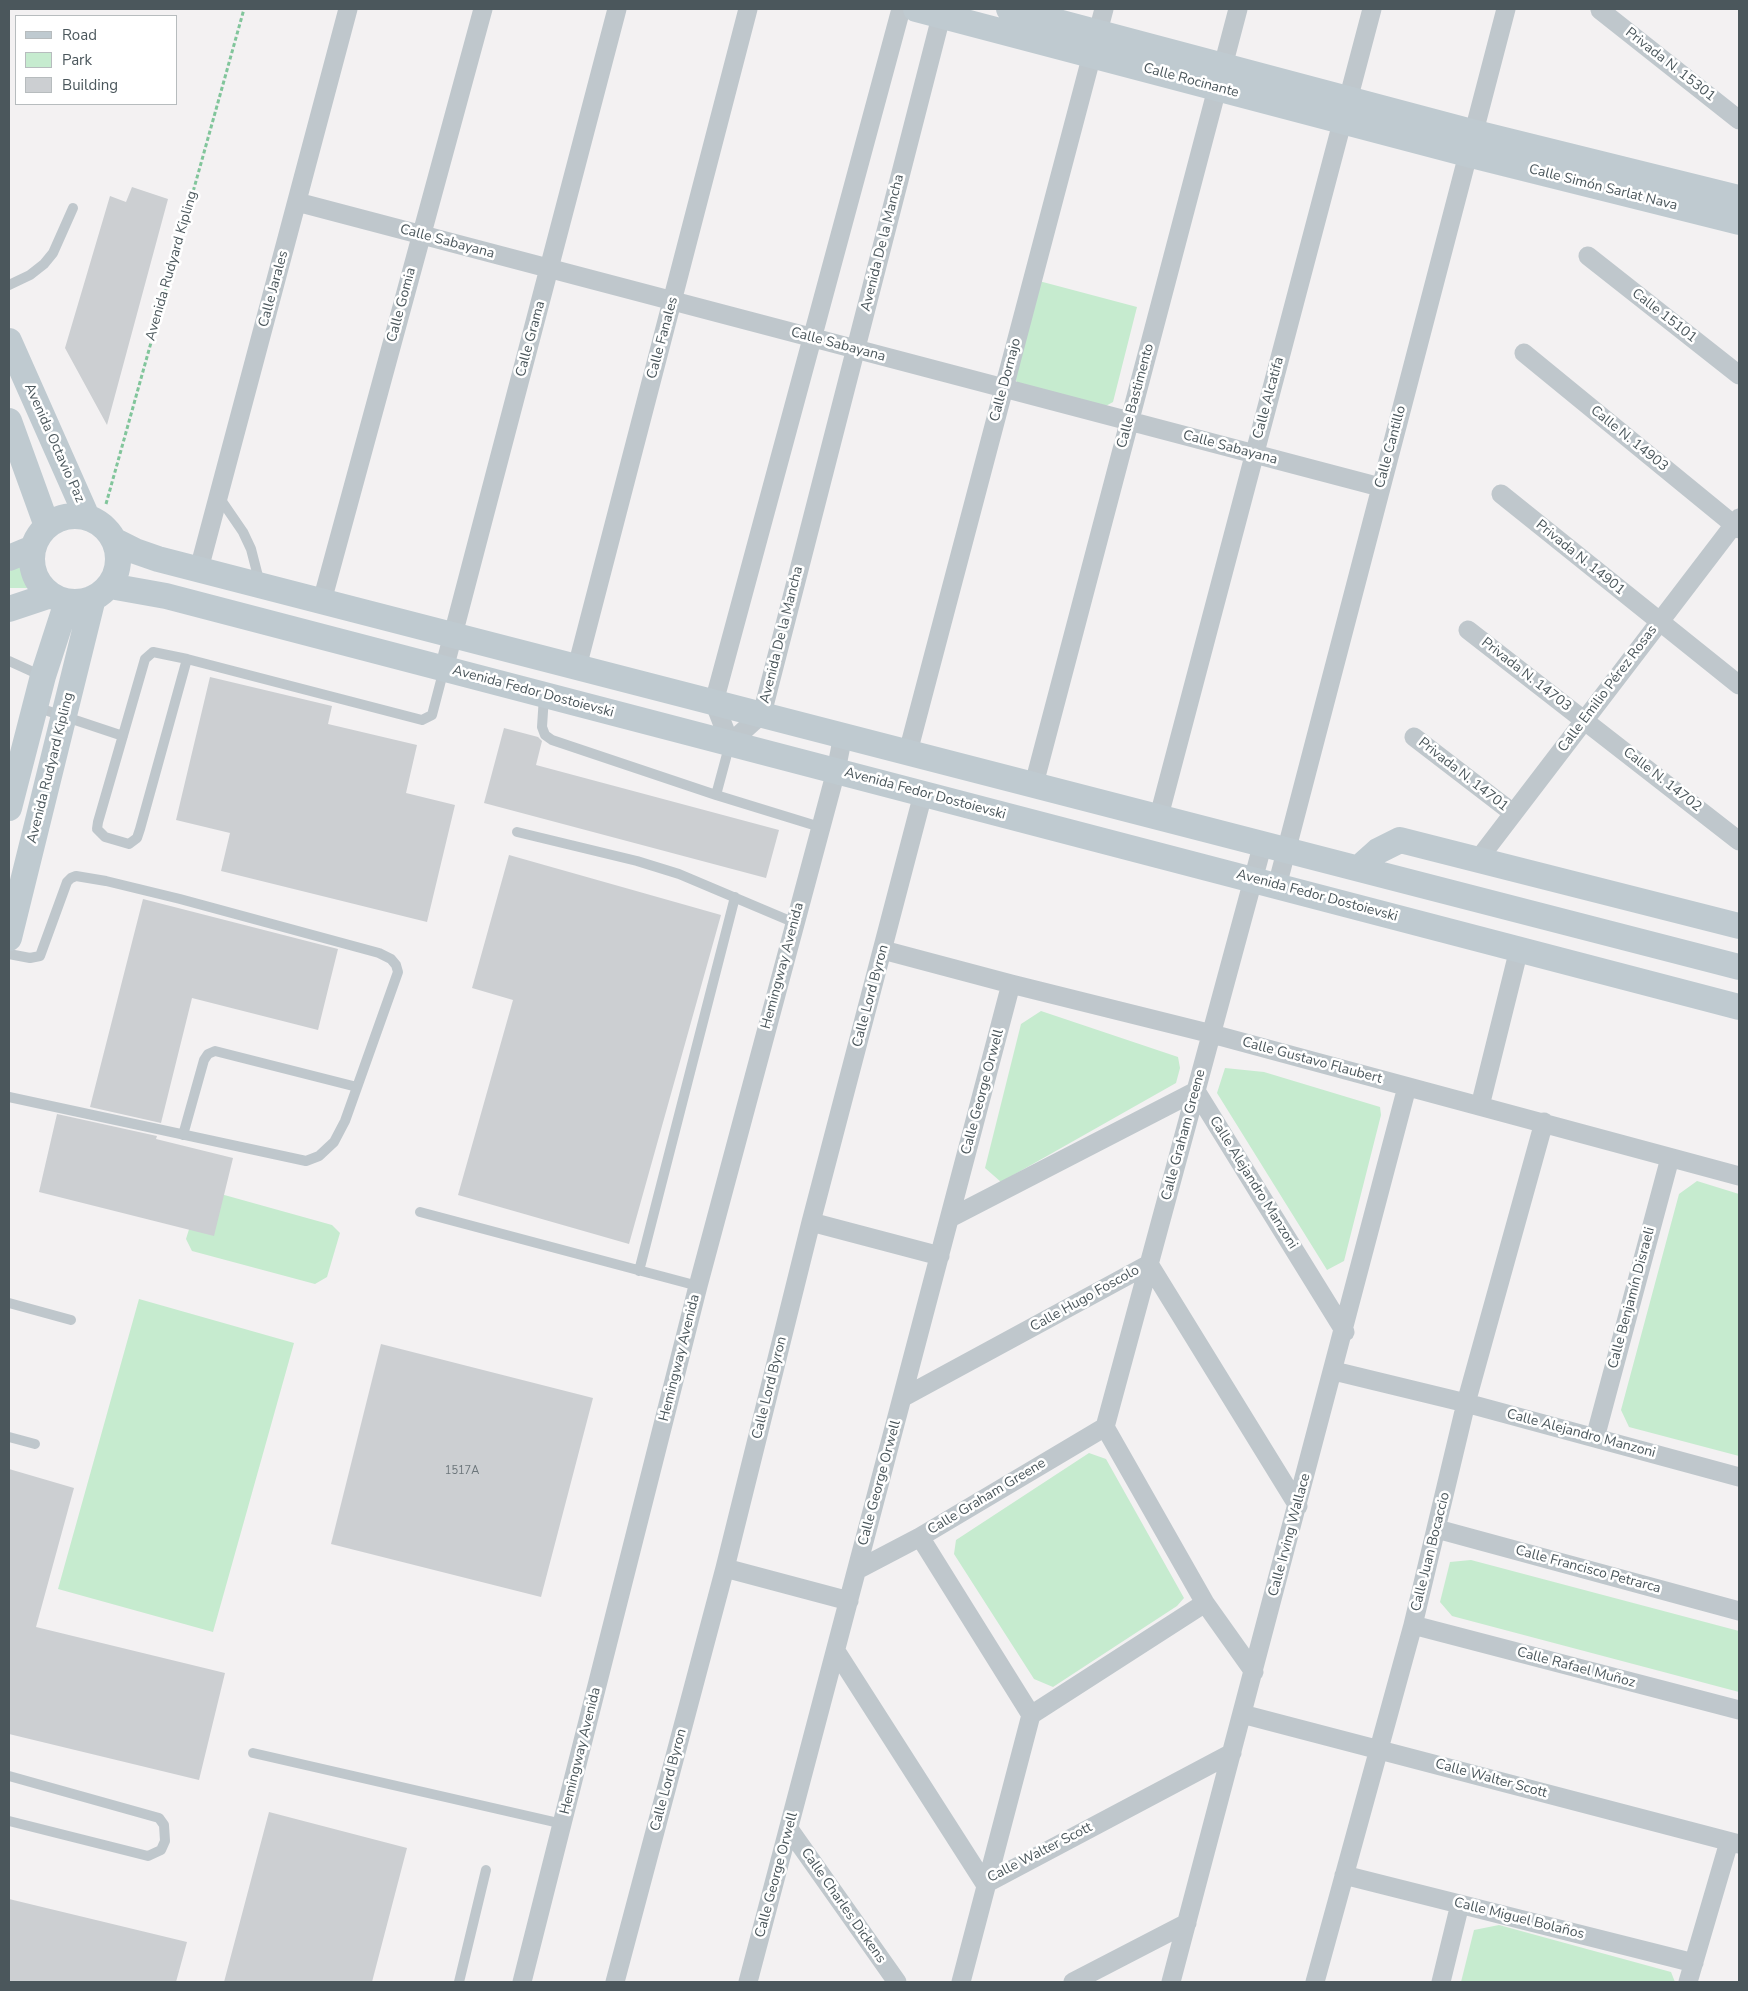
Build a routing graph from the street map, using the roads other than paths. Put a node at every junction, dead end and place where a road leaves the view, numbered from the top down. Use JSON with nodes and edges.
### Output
{"nodes":[{"id":1,"x":348,"y":9,"type":"edge"},
{"id":2,"x":483,"y":9,"type":"edge"},
{"id":3,"x":617,"y":9,"type":"edge"},
{"id":4,"x":748,"y":9,"type":"edge"},
{"id":5,"x":901,"y":9,"type":"edge"},
{"id":6,"x":916,"y":9,"type":"edge"},
{"id":7,"x":1010,"y":9,"type":"edge"},
{"id":8,"x":1238,"y":9,"type":"edge"},
{"id":9,"x":1372,"y":9,"type":"edge"},
{"id":10,"x":1506,"y":9,"type":"edge"},
{"id":11,"x":1600,"y":10,"type":"edge"},
{"id":12,"x":942,"y":12,"type":"edge"},
{"id":13,"x":1098,"y":32,"type":"edge"},
{"id":14,"x":1220,"y":78,"type":"junction"},
{"id":15,"x":1345,"y":110,"type":"junction"},
{"id":16,"x":1739,"y":120,"type":"edge"},
{"id":17,"x":1469,"y":143,"type":"junction"},
{"id":18,"x":1731,"y":198,"type":"edge"},
{"id":19,"x":297,"y":202,"type":"junction"},
{"id":20,"x":73,"y":208,"type":"dead end"},
{"id":21,"x":1739,"y":222,"type":"edge"},
{"id":22,"x":421,"y":235,"type":"junction"},
{"id":23,"x":1588,"y":256,"type":"dead end"},
{"id":24,"x":549,"y":269,"type":"junction"},
{"id":25,"x":9,"y":284,"type":"edge"},
{"id":26,"x":672,"y":301,"type":"junction"},
{"id":27,"x":812,"y":338,"type":"junction"},
{"id":28,"x":9,"y":341,"type":"edge"},
{"id":29,"x":856,"y":350,"type":"junction"},
{"id":30,"x":1524,"y":353,"type":"dead end"},
{"id":31,"x":1739,"y":375,"type":"edge"},
{"id":32,"x":1004,"y":389,"type":"junction"},
{"id":33,"x":9,"y":420,"type":"edge"},
{"id":34,"x":1130,"y":421,"type":"junction"},
{"id":35,"x":1254,"y":454,"type":"junction"},
{"id":36,"x":1380,"y":488,"type":"junction"},
{"id":37,"x":1501,"y":494,"type":"dead end"},
{"id":38,"x":219,"y":497,"type":"junction"},
{"id":39,"x":1737,"y":524,"type":"edge"},
{"id":40,"x":47,"y":526,"type":"junction"},
{"id":41,"x":101,"y":527,"type":"junction"},
{"id":42,"x":33,"y":548,"type":"junction"},
{"id":43,"x":9,"y":558,"type":"edge"},
{"id":44,"x":199,"y":569,"type":"junction"},
{"id":45,"x":260,"y":585,"type":"junction"},
{"id":46,"x":101,"y":592,"type":"junction"},
{"id":47,"x":59,"y":598,"type":"junction"},
{"id":48,"x":322,"y":601,"type":"junction"},
{"id":49,"x":9,"y":609,"type":"edge"},
{"id":50,"x":1660,"y":622,"type":"junction"},
{"id":51,"x":1468,"y":630,"type":"dead end"},
{"id":52,"x":453,"y":635,"type":"junction"},
{"id":53,"x":187,"y":660,"type":"junction"},
{"id":54,"x":9,"y":661,"type":"edge"},
{"id":55,"x":578,"y":667,"type":"junction"},
{"id":56,"x":444,"y":669,"type":"junction"},
{"id":57,"x":43,"y":676,"type":"junction"},
{"id":58,"x":1739,"y":685,"type":"edge"},
{"id":59,"x":544,"y":695,"type":"junction"},
{"id":60,"x":714,"y":702,"type":"junction"},
{"id":61,"x":35,"y":707,"type":"junction"},
{"id":62,"x":762,"y":714,"type":"junction"},
{"id":63,"x":64,"y":715,"type":"junction"},
{"id":64,"x":1584,"y":720,"type":"junction"},
{"id":65,"x":843,"y":735,"type":"junction"},
{"id":66,"x":123,"y":736,"type":"junction"},
{"id":67,"x":1414,"y":737,"type":"dead end"},
{"id":68,"x":730,"y":743,"type":"junction"},
{"id":69,"x":908,"y":752,"type":"junction"},
{"id":70,"x":836,"y":771,"type":"junction"},
{"id":71,"x":1034,"y":784,"type":"junction"},
{"id":72,"x":924,"y":794,"type":"junction"},
{"id":73,"x":716,"y":795,"type":"junction"},
{"id":74,"x":9,"y":808,"type":"edge"},
{"id":75,"x":1513,"y":814,"type":"junction"},
{"id":76,"x":1159,"y":816,"type":"junction"},
{"id":77,"x":820,"y":827,"type":"junction"},
{"id":78,"x":517,"y":832,"type":"dead end"},
{"id":79,"x":1739,"y":841,"type":"edge"},
{"id":80,"x":1275,"y":846,"type":"junction"},
{"id":81,"x":1477,"y":860,"type":"junction"},
{"id":82,"x":1359,"y":868,"type":"junction"},
{"id":83,"x":1265,"y":883,"type":"junction"},
{"id":84,"x":735,"y":897,"type":"junction"},
{"id":85,"x":795,"y":923,"type":"junction"},
{"id":86,"x":1739,"y":926,"type":"edge"},
{"id":87,"x":9,"y":938,"type":"edge"},
{"id":88,"x":1520,"y":949,"type":"junction"},
{"id":89,"x":883,"y":950,"type":"junction"},
{"id":90,"x":9,"y":954,"type":"edge"},
{"id":91,"x":1739,"y":967,"type":"edge"},
{"id":92,"x":1011,"y":984,"type":"junction"},
{"id":93,"x":1739,"y":1007,"type":"edge"},
{"id":94,"x":1212,"y":1034,"type":"junction"},
{"id":95,"x":358,"y":1086,"type":"junction"},
{"id":96,"x":1407,"y":1087,"type":"junction"},
{"id":97,"x":1196,"y":1091,"type":"junction"},
{"id":98,"x":9,"y":1097,"type":"edge"},
{"id":99,"x":1480,"y":1106,"type":"junction"},
{"id":100,"x":1544,"y":1122,"type":"junction"},
{"id":101,"x":183,"y":1135,"type":"junction"},
{"id":102,"x":1670,"y":1158,"type":"junction"},
{"id":103,"x":1739,"y":1176,"type":"edge"},
{"id":104,"x":420,"y":1212,"type":"dead end"},
{"id":105,"x":950,"y":1218,"type":"junction"},
{"id":106,"x":812,"y":1222,"type":"junction"},
{"id":107,"x":940,"y":1256,"type":"junction"},
{"id":108,"x":1149,"y":1264,"type":"junction"},
{"id":109,"x":639,"y":1270,"type":"junction"},
{"id":110,"x":698,"y":1286,"type":"junction"},
{"id":111,"x":9,"y":1303,"type":"edge"},
{"id":112,"x":71,"y":1320,"type":"dead end"},
{"id":113,"x":1344,"y":1332,"type":"junction"},
{"id":114,"x":1334,"y":1371,"type":"junction"},
{"id":115,"x":902,"y":1398,"type":"junction"},
{"id":116,"x":1466,"y":1403,"type":"junction"},
{"id":117,"x":1105,"y":1427,"type":"junction"},
{"id":118,"x":9,"y":1437,"type":"edge"},
{"id":119,"x":1594,"y":1438,"type":"junction"},
{"id":120,"x":35,"y":1444,"type":"dead end"},
{"id":121,"x":1739,"y":1477,"type":"edge"},
{"id":122,"x":1298,"y":1506,"type":"junction"},
{"id":123,"x":1437,"y":1529,"type":"junction"},
{"id":124,"x":920,"y":1537,"type":"junction"},
{"id":125,"x":725,"y":1568,"type":"junction"},
{"id":126,"x":857,"y":1570,"type":"junction"},
{"id":127,"x":849,"y":1601,"type":"junction"},
{"id":128,"x":1205,"y":1603,"type":"junction"},
{"id":129,"x":1739,"y":1611,"type":"edge"},
{"id":130,"x":1413,"y":1625,"type":"junction"},
{"id":131,"x":836,"y":1651,"type":"junction"},
{"id":132,"x":1254,"y":1672,"type":"junction"},
{"id":133,"x":1739,"y":1710,"type":"edge"},
{"id":134,"x":1242,"y":1714,"type":"junction"},
{"id":135,"x":1031,"y":1715,"type":"junction"},
{"id":136,"x":1378,"y":1749,"type":"junction"},
{"id":137,"x":253,"y":1753,"type":"dead end"},
{"id":138,"x":1232,"y":1753,"type":"junction"},
{"id":139,"x":9,"y":1776,"type":"edge"},
{"id":140,"x":9,"y":1821,"type":"edge"},
{"id":141,"x":563,"y":1824,"type":"junction"},
{"id":142,"x":789,"y":1829,"type":"junction"},
{"id":143,"x":1734,"y":1843,"type":"edge"},
{"id":144,"x":486,"y":1870,"type":"dead end"},
{"id":145,"x":1344,"y":1875,"type":"junction"},
{"id":146,"x":985,"y":1884,"type":"junction"},
{"id":147,"x":1460,"y":1904,"type":"junction"},
{"id":148,"x":1187,"y":1923,"type":"junction"},
{"id":149,"x":1694,"y":1963,"type":"junction"},
{"id":150,"x":458,"y":1982,"type":"edge"},
{"id":151,"x":522,"y":1982,"type":"edge"},
{"id":152,"x":615,"y":1982,"type":"edge"},
{"id":153,"x":748,"y":1982,"type":"edge"},
{"id":154,"x":897,"y":1982,"type":"edge"},
{"id":155,"x":961,"y":1982,"type":"edge"},
{"id":156,"x":1073,"y":1982,"type":"edge"},
{"id":157,"x":1171,"y":1982,"type":"edge"},
{"id":158,"x":1315,"y":1982,"type":"edge"},
{"id":159,"x":1441,"y":1982,"type":"edge"},
{"id":160,"x":1688,"y":1982,"type":"edge"}],
"edges":[{"from":1,"to":19,"type":"street","name":"Calle Jarales"},
{"from":2,"to":22,"type":"street","name":"Calle Gomia"},
{"from":3,"to":24,"type":"street","name":"Calle Grama"},
{"from":4,"to":26,"type":"street","name":"Calle Fanales"},
{"from":5,"to":27,"type":"street"},
{"from":6,"to":12,"type":"main road","name":"Calle Rocinante"},
{"from":7,"to":13,"type":"main road","name":"Calle Rocinante"},
{"from":8,"to":14,"type":"street","name":"Calle Bastimento"},
{"from":9,"to":15,"type":"street","name":"Calle Alcatifa"},
{"from":10,"to":17,"type":"street","name":"Calle Cantillo"},
{"from":11,"to":16,"type":"street","name":"Privada N. 15301"},
{"from":12,"to":13,"type":"main road","name":"Calle Rocinante"},
{"from":12,"to":29,"type":"street","name":"Avenida De la Mancha"},
{"from":13,"to":14,"type":"main road","name":"Calle Rocinante"},
{"from":13,"to":32,"type":"street","name":"Calle Dornajo"},
{"from":14,"to":15,"type":"main road","name":"Calle Rocinante"},
{"from":14,"to":34,"type":"street","name":"Calle Bastimento"},
{"from":15,"to":17,"type":"main road","name":"Calle Rocinante"},
{"from":15,"to":35,"type":"street","name":"Calle Alcatifa"},
{"from":17,"to":18,"type":"main road","name":"Calle Simón Sarlat Nava"},
{"from":17,"to":36,"type":"street","name":"Calle Cantillo"},
{"from":18,"to":21,"type":"main road","name":"Calle Simón Sarlat Nava"},
{"from":19,"to":22,"type":"street","name":"Calle Sabayana"},
{"from":19,"to":38,"type":"street","name":"Calle Jarales"},
{"from":20,"to":25,"type":"lane"},
{"from":22,"to":24,"type":"street","name":"Calle Sabayana"},
{"from":22,"to":48,"type":"street","name":"Calle Gomia"},
{"from":23,"to":31,"type":"street","name":"Calle 15101"},
{"from":24,"to":26,"type":"street","name":"Calle Sabayana"},
{"from":24,"to":52,"type":"street","name":"Calle Grama"},
{"from":26,"to":27,"type":"street","name":"Calle Sabayana"},
{"from":26,"to":55,"type":"street","name":"Calle Fanales"},
{"from":27,"to":29,"type":"street","name":"Calle Sabayana"},
{"from":27,"to":60,"type":"street"},
{"from":28,"to":41,"type":"main road","name":"Avenida Octavio Paz"},
{"from":29,"to":32,"type":"street","name":"Calle Sabayana"},
{"from":29,"to":62,"type":"street","name":"Avenida De la Mancha"},
{"from":30,"to":39,"type":"street","name":"Calle N. 14903"},
{"from":32,"to":34,"type":"street","name":"Calle Sabayana"},
{"from":32,"to":69,"type":"street","name":"Calle Dornajo"},
{"from":33,"to":40,"type":"main road"},
{"from":34,"to":35,"type":"street","name":"Calle Sabayana"},
{"from":34,"to":71,"type":"street","name":"Calle Bastimento"},
{"from":35,"to":36,"type":"street","name":"Calle Sabayana"},
{"from":35,"to":76,"type":"street","name":"Calle Alcatifa"},
{"from":36,"to":80,"type":"street","name":"Calle Cantillo"},
{"from":37,"to":50,"type":"street","name":"Privada N. 14901"},
{"from":38,"to":44,"type":"street","name":"Calle Jarales"},
{"from":38,"to":45,"type":"lane"},
{"from":39,"to":50,"type":"street","name":"Calle Emilio Pérez Rosas"},
{"from":40,"to":41,"type":"main road"},
{"from":40,"to":42,"type":"main road"},
{"from":41,"to":44,"type":"main road"},
{"from":41,"to":46,"type":"main road"},
{"from":42,"to":43,"type":"main road"},
{"from":42,"to":47,"type":"main road"},
{"from":44,"to":45,"type":"main road"},
{"from":45,"to":48,"type":"main road"},
{"from":46,"to":47,"type":"main road"},
{"from":46,"to":56,"type":"main road","name":"Avenida Fedor Dostoievski"},
{"from":46,"to":63,"type":"main road","name":"Avenida Rudyard Kipling"},
{"from":47,"to":49,"type":"main road"},
{"from":47,"to":57,"type":"main road"},
{"from":48,"to":52,"type":"main road"},
{"from":50,"to":58,"type":"street","name":"Privada N. 14901"},
{"from":50,"to":64,"type":"street","name":"Calle Emilio Pérez Rosas"},
{"from":51,"to":64,"type":"street","name":"Privada N. 14703"},
{"from":52,"to":55,"type":"main road"},
{"from":52,"to":56,"type":"street","name":"Calle Grama"},
{"from":53,"to":56,"type":"lane"},
{"from":53,"to":66,"type":"lane"},
{"from":53,"to":66,"type":"lane"},
{"from":54,"to":57,"type":"lane"},
{"from":55,"to":60,"type":"main road"},
{"from":56,"to":59,"type":"main road","name":"Avenida Fedor Dostoievski"},
{"from":57,"to":61,"type":"main road"},
{"from":59,"to":68,"type":"main road","name":"Avenida Fedor Dostoievski"},
{"from":59,"to":73,"type":"lane"},
{"from":60,"to":62,"type":"main road"},
{"from":60,"to":68,"type":"street"},
{"from":61,"to":63,"type":"lane"},
{"from":61,"to":74,"type":"main road"},
{"from":62,"to":65,"type":"main road"},
{"from":62,"to":68,"type":"street","name":"Avenida De la Mancha"},
{"from":63,"to":66,"type":"lane"},
{"from":63,"to":87,"type":"main road","name":"Avenida Rudyard Kipling"},
{"from":64,"to":75,"type":"street","name":"Calle Emilio Pérez Rosas"},
{"from":64,"to":79,"type":"street","name":"Calle N. 14702"},
{"from":65,"to":69,"type":"main road"},
{"from":65,"to":70,"type":"street","name":"Hemingway Avenida"},
{"from":67,"to":75,"type":"street","name":"Privada N. 14701"},
{"from":68,"to":70,"type":"main road","name":"Avenida Fedor Dostoievski"},
{"from":68,"to":73,"type":"lane"},
{"from":69,"to":71,"type":"main road"},
{"from":70,"to":72,"type":"main road","name":"Avenida Fedor Dostoievski"},
{"from":70,"to":77,"type":"street","name":"Hemingway Avenida"},
{"from":71,"to":76,"type":"main road"},
{"from":72,"to":83,"type":"main road","name":"Avenida Fedor Dostoievski"},
{"from":72,"to":89,"type":"street","name":"Calle Lord Byron"},
{"from":73,"to":77,"type":"lane"},
{"from":75,"to":81,"type":"street","name":"Calle Emilio Pérez Rosas"},
{"from":76,"to":80,"type":"main road"},
{"from":77,"to":85,"type":"street","name":"Hemingway Avenida"},
{"from":78,"to":84,"type":"lane"},
{"from":80,"to":82,"type":"main road"},
{"from":80,"to":83,"type":"street","name":"Calle Graham Greene"},
{"from":81,"to":82,"type":"main road"},
{"from":81,"to":86,"type":"main road"},
{"from":82,"to":91,"type":"main road"},
{"from":83,"to":88,"type":"main road","name":"Avenida Fedor Dostoievski"},
{"from":83,"to":94,"type":"street","name":"Calle Graham Greene"},
{"from":84,"to":85,"type":"lane"},
{"from":84,"to":109,"type":"lane"},
{"from":85,"to":110,"type":"street","name":"Hemingway Avenida"},
{"from":88,"to":93,"type":"main road","name":"Avenida Fedor Dostoievski"},
{"from":88,"to":99,"type":"street"},
{"from":89,"to":92,"type":"street","name":"Calle Gustavo Flaubert"},
{"from":89,"to":106,"type":"street","name":"Calle Lord Byron"},
{"from":90,"to":95,"type":"lane"},
{"from":92,"to":94,"type":"street","name":"Calle Gustavo Flaubert"},
{"from":92,"to":105,"type":"street","name":"Calle George Orwell"},
{"from":94,"to":96,"type":"street","name":"Calle Gustavo Flaubert"},
{"from":94,"to":97,"type":"street","name":"Calle Graham Greene"},
{"from":95,"to":101,"type":"lane"},
{"from":95,"to":101,"type":"lane"},
{"from":96,"to":99,"type":"street","name":"Calle Gustavo Flaubert"},
{"from":96,"to":113,"type":"street","name":"Calle Irving Wallace"},
{"from":97,"to":105,"type":"street"},
{"from":97,"to":108,"type":"street","name":"Calle Graham Greene"},
{"from":97,"to":113,"type":"street","name":"Calle Alejandro Manzoni"},
{"from":98,"to":101,"type":"lane"},
{"from":99,"to":100,"type":"street","name":"Calle Gustavo Flaubert"},
{"from":100,"to":102,"type":"street","name":"Calle Gustavo Flaubert"},
{"from":100,"to":116,"type":"street","name":"Calle Juan Bocaccio"},
{"from":102,"to":103,"type":"street","name":"Calle Gustavo Flaubert"},
{"from":102,"to":119,"type":"street","name":"Calle Benjamín Disraeli"},
{"from":104,"to":109,"type":"lane"},
{"from":105,"to":107,"type":"street","name":"Calle George Orwell"},
{"from":106,"to":107,"type":"street"},
{"from":106,"to":125,"type":"street","name":"Calle Lord Byron"},
{"from":107,"to":115,"type":"street","name":"Calle George Orwell"},
{"from":108,"to":115,"type":"street","name":"Calle Hugo Foscolo"},
{"from":108,"to":117,"type":"street","name":"Calle Graham Greene"},
{"from":108,"to":122,"type":"street","name":"Calle Hugo Foscolo"},
{"from":109,"to":110,"type":"lane"},
{"from":110,"to":141,"type":"street","name":"Hemingway Avenida"},
{"from":111,"to":112,"type":"lane"},
{"from":113,"to":114,"type":"street","name":"Calle Irving Wallace"},
{"from":114,"to":116,"type":"street","name":"Calle Alejandro Manzoni"},
{"from":114,"to":122,"type":"street","name":"Calle Irving Wallace"},
{"from":115,"to":126,"type":"street","name":"Calle George Orwell"},
{"from":116,"to":119,"type":"street","name":"Calle Alejandro Manzoni"},
{"from":116,"to":123,"type":"street","name":"Calle Juan Bocaccio"},
{"from":117,"to":124,"type":"street","name":"Calle Graham Greene"},
{"from":117,"to":128,"type":"street"},
{"from":118,"to":120,"type":"lane"},
{"from":119,"to":121,"type":"street","name":"Calle Alejandro Manzoni"},
{"from":122,"to":132,"type":"street","name":"Calle Irving Wallace"},
{"from":123,"to":129,"type":"street","name":"Calle Francisco Petrarca"},
{"from":123,"to":130,"type":"street","name":"Calle Juan Bocaccio"},
{"from":124,"to":126,"type":"street","name":"Calle Graham Greene"},
{"from":124,"to":135,"type":"street","name":"Calle Graham Greene"},
{"from":125,"to":127,"type":"street"},
{"from":125,"to":152,"type":"street","name":"Calle Lord Byron"},
{"from":126,"to":127,"type":"street","name":"Calle George Orwell"},
{"from":127,"to":131,"type":"street","name":"Calle George Orwell"},
{"from":128,"to":132,"type":"street"},
{"from":128,"to":135,"type":"street"},
{"from":130,"to":133,"type":"street","name":"Calle Rafael Muñoz"},
{"from":130,"to":136,"type":"street","name":"Calle Juan Bocaccio"},
{"from":131,"to":142,"type":"street","name":"Calle George Orwell"},
{"from":131,"to":146,"type":"street","name":"Calle Walter Scott"},
{"from":132,"to":134,"type":"street","name":"Calle Irving Wallace"},
{"from":134,"to":136,"type":"street","name":"Calle Walter Scott"},
{"from":134,"to":138,"type":"street","name":"Calle Irving Wallace"},
{"from":135,"to":146,"type":"street"},
{"from":136,"to":143,"type":"street","name":"Calle Walter Scott"},
{"from":136,"to":145,"type":"street","name":"Calle Juan Bocaccio"},
{"from":137,"to":141,"type":"lane"},
{"from":138,"to":146,"type":"street","name":"Calle Walter Scott"},
{"from":138,"to":148,"type":"street","name":"Calle Irving Wallace"},
{"from":139,"to":140,"type":"lane"},
{"from":141,"to":151,"type":"street","name":"Hemingway Avenida"},
{"from":142,"to":153,"type":"street","name":"Calle George Orwell"},
{"from":142,"to":154,"type":"street","name":"Calle Charles Dickens"},
{"from":143,"to":149,"type":"street"},
{"from":144,"to":150,"type":"lane"},
{"from":145,"to":147,"type":"street","name":"Calle Miguel Bolaños"},
{"from":145,"to":158,"type":"street","name":"Calle Juan Bocaccio"},
{"from":146,"to":155,"type":"street"},
{"from":147,"to":149,"type":"street","name":"Calle Miguel Bolaños"},
{"from":147,"to":159,"type":"street"},
{"from":148,"to":156,"type":"street"},
{"from":148,"to":157,"type":"street","name":"Calle Irving Wallace"},
{"from":149,"to":160,"type":"street"}]}
